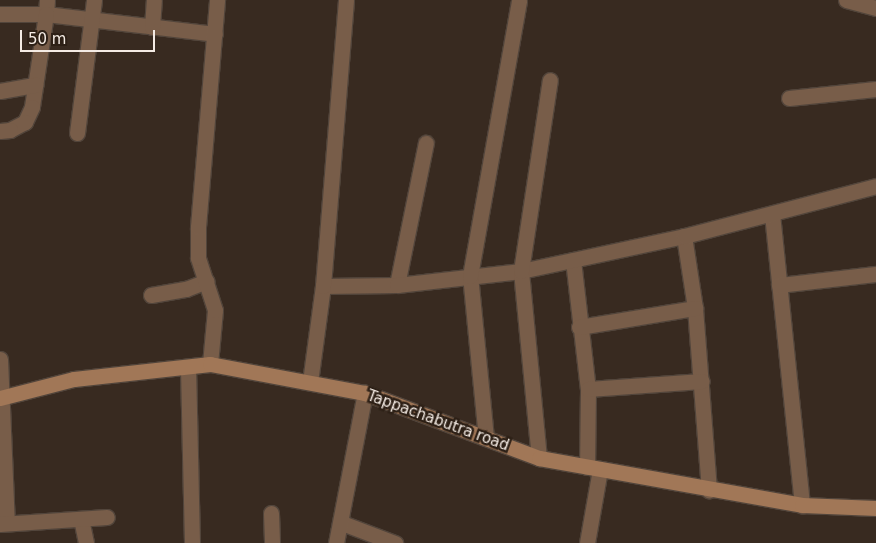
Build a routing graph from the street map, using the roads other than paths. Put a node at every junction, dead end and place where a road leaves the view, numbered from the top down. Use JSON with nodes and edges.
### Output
{"nodes":[{"id":1,"x":1,"y":0,"type":"edge"},
{"id":2,"x":94,"y":0,"type":"edge"},
{"id":3,"x":154,"y":0,"type":"edge"},
{"id":4,"x":217,"y":0,"type":"edge"},
{"id":5,"x":346,"y":0,"type":"edge"},
{"id":6,"x":520,"y":0,"type":"edge"},
{"id":7,"x":846,"y":0,"type":"edge"},
{"id":8,"x":47,"y":7,"type":"edge"},
{"id":9,"x":876,"y":8,"type":"edge"},
{"id":10,"x":0,"y":14,"type":"edge"},
{"id":11,"x":92,"y":20,"type":"junction"},
{"id":12,"x":152,"y":26,"type":"junction"},
{"id":13,"x":215,"y":34,"type":"junction"},
{"id":14,"x":550,"y":80,"type":"dead end"},
{"id":15,"x":35,"y":85,"type":"junction"},
{"id":16,"x":876,"y":89,"type":"edge"},
{"id":17,"x":0,"y":91,"type":"edge"},
{"id":18,"x":789,"y":98,"type":"dead end"},
{"id":19,"x":0,"y":131,"type":"edge"},
{"id":20,"x":77,"y":133,"type":"dead end"},
{"id":21,"x":426,"y":144,"type":"dead end"},
{"id":22,"x":876,"y":186,"type":"edge"},
{"id":23,"x":772,"y":214,"type":"junction"},
{"id":24,"x":684,"y":236,"type":"junction"},
{"id":25,"x":573,"y":260,"type":"junction"},
{"id":26,"x":521,"y":271,"type":"junction"},
{"id":27,"x":876,"y":274,"type":"edge"},
{"id":28,"x":470,"y":276,"type":"junction"},
{"id":29,"x":207,"y":281,"type":"junction"},
{"id":30,"x":397,"y":285,"type":"junction"},
{"id":31,"x":778,"y":285,"type":"junction"},
{"id":32,"x":324,"y":286,"type":"junction"},
{"id":33,"x":151,"y":295,"type":"dead end"},
{"id":34,"x":695,"y":308,"type":"junction"},
{"id":35,"x":579,"y":327,"type":"junction"},
{"id":36,"x":0,"y":359,"type":"edge"},
{"id":37,"x":210,"y":364,"type":"junction"},
{"id":38,"x":188,"y":367,"type":"junction"},
{"id":39,"x":702,"y":381,"type":"junction"},
{"id":40,"x":310,"y":382,"type":"junction"},
{"id":41,"x":588,"y":389,"type":"junction"},
{"id":42,"x":365,"y":393,"type":"junction"},
{"id":43,"x":1,"y":398,"type":"edge"},
{"id":44,"x":486,"y":438,"type":"junction"},
{"id":45,"x":539,"y":458,"type":"junction"},
{"id":46,"x":594,"y":468,"type":"junction"},
{"id":47,"x":709,"y":490,"type":"junction"},
{"id":48,"x":802,"y":505,"type":"junction"},
{"id":49,"x":876,"y":508,"type":"edge"},
{"id":50,"x":271,"y":513,"type":"dead end"},
{"id":51,"x":106,"y":517,"type":"dead end"},
{"id":52,"x":81,"y":519,"type":"junction"},
{"id":53,"x":342,"y":523,"type":"junction"},
{"id":54,"x":4,"y":524,"type":"edge"},
{"id":55,"x":86,"y":543,"type":"edge"},
{"id":56,"x":192,"y":543,"type":"edge"},
{"id":57,"x":272,"y":543,"type":"edge"},
{"id":58,"x":336,"y":543,"type":"edge"},
{"id":59,"x":395,"y":543,"type":"edge"},
{"id":60,"x":587,"y":543,"type":"edge"}],
"edges":[{"from":1,"to":10,"type":"street"},
{"from":2,"to":11,"type":"street"},
{"from":3,"to":12,"type":"street"},
{"from":4,"to":13,"type":"street"},
{"from":5,"to":32,"type":"street"},
{"from":6,"to":28,"type":"street"},
{"from":7,"to":9,"type":"street"},
{"from":8,"to":10,"type":"street"},
{"from":8,"to":11,"type":"street"},
{"from":8,"to":15,"type":"street"},
{"from":11,"to":12,"type":"street"},
{"from":11,"to":20,"type":"street"},
{"from":12,"to":13,"type":"street"},
{"from":13,"to":29,"type":"street"},
{"from":14,"to":26,"type":"street"},
{"from":15,"to":17,"type":"street"},
{"from":15,"to":19,"type":"street"},
{"from":16,"to":18,"type":"street"},
{"from":21,"to":30,"type":"street"},
{"from":22,"to":23,"type":"street"},
{"from":23,"to":24,"type":"street"},
{"from":23,"to":31,"type":"street"},
{"from":24,"to":25,"type":"street"},
{"from":24,"to":34,"type":"street"},
{"from":25,"to":26,"type":"street"},
{"from":25,"to":35,"type":"street"},
{"from":26,"to":28,"type":"street"},
{"from":26,"to":45,"type":"street"},
{"from":27,"to":31,"type":"street"},
{"from":28,"to":30,"type":"street"},
{"from":28,"to":44,"type":"street"},
{"from":29,"to":33,"type":"street"},
{"from":29,"to":37,"type":"street"},
{"from":30,"to":32,"type":"street"},
{"from":31,"to":48,"type":"street"},
{"from":32,"to":40,"type":"street"},
{"from":34,"to":35,"type":"street"},
{"from":34,"to":39,"type":"street"},
{"from":35,"to":41,"type":"street"},
{"from":36,"to":43,"type":"street"},
{"from":37,"to":38,"type":"main road","name":"Tappachabutra road"},
{"from":37,"to":40,"type":"main road","name":"Tappachabutra road"},
{"from":38,"to":43,"type":"main road","name":"Tappachabutra road"},
{"from":38,"to":56,"type":"street"},
{"from":39,"to":41,"type":"street"},
{"from":39,"to":47,"type":"street"},
{"from":40,"to":42,"type":"main road","name":"Tappachabutra road"},
{"from":41,"to":46,"type":"street"},
{"from":42,"to":44,"type":"main road","name":"Tappachabutra road"},
{"from":42,"to":53,"type":"street"},
{"from":43,"to":54,"type":"street"},
{"from":44,"to":45,"type":"main road","name":"Tappachabutra road"},
{"from":45,"to":46,"type":"main road","name":"Tappachabutra road"},
{"from":46,"to":47,"type":"main road","name":"Tappachabutra road"},
{"from":46,"to":60,"type":"street"},
{"from":47,"to":48,"type":"main road","name":"Tappachabutra road"},
{"from":48,"to":49,"type":"main road","name":"Tappachabutra road"},
{"from":50,"to":57,"type":"street"},
{"from":51,"to":52,"type":"street"},
{"from":52,"to":54,"type":"street"},
{"from":52,"to":55,"type":"street"},
{"from":53,"to":58,"type":"street"},
{"from":53,"to":59,"type":"street"}]}
